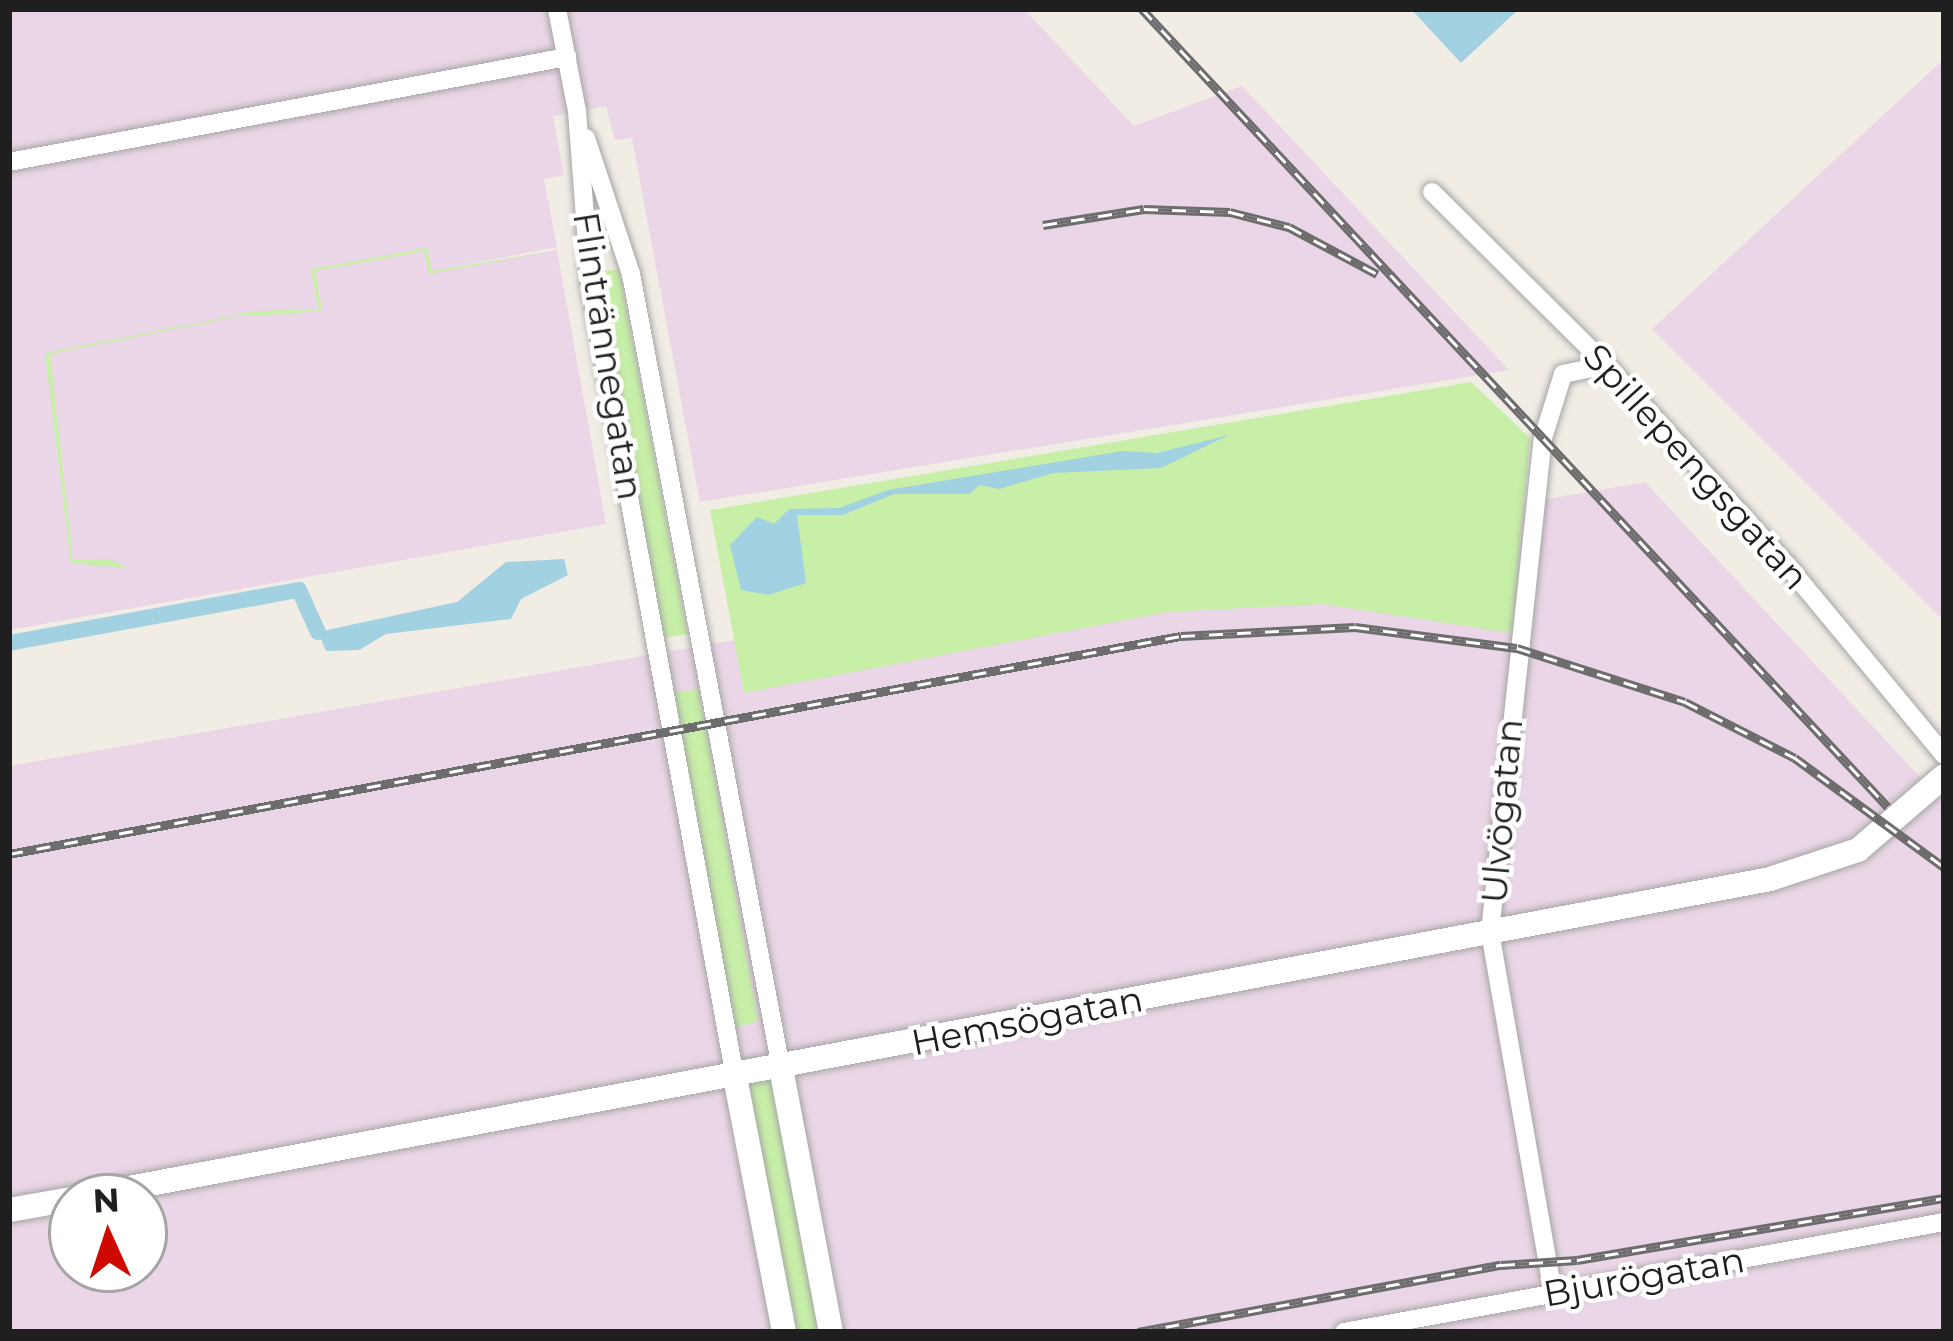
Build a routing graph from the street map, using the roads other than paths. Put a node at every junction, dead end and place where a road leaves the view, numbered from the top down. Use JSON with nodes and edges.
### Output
{"nodes":[{"id":1,"x":557,"y":9,"type":"edge"},
{"id":2,"x":567,"y":57,"type":"junction"},
{"id":3,"x":577,"y":111,"type":"junction"},
{"id":4,"x":9,"y":162,"type":"edge"},
{"id":5,"x":1432,"y":192,"type":"dead end"},
{"id":6,"x":1606,"y":365,"type":"junction"},
{"id":7,"x":1944,"y":755,"type":"edge"},
{"id":8,"x":1944,"y":776,"type":"edge"},
{"id":9,"x":1490,"y":932,"type":"junction"},
{"id":10,"x":781,"y":1068,"type":"junction"},
{"id":11,"x":735,"y":1077,"type":"junction"},
{"id":12,"x":168,"y":1181,"type":"edge"},
{"id":13,"x":48,"y":1203,"type":"edge"},
{"id":14,"x":9,"y":1210,"type":"edge"},
{"id":15,"x":1944,"y":1222,"type":"edge"},
{"id":16,"x":1553,"y":1293,"type":"junction"},
{"id":17,"x":784,"y":1332,"type":"edge"},
{"id":18,"x":832,"y":1332,"type":"edge"},
{"id":19,"x":1344,"y":1332,"type":"edge"}],
"edges":[{"from":1,"to":2,"type":"street"},
{"from":2,"to":3,"type":"street"},
{"from":2,"to":4,"type":"street"},
{"from":3,"to":10,"type":"street","name":"Flintrännegatan"},
{"from":3,"to":11,"type":"street","name":"Flintrännegatan"},
{"from":5,"to":6,"type":"street","name":"Spillepengsgatan"},
{"from":6,"to":7,"type":"street","name":"Spillepengsgatan"},
{"from":6,"to":9,"type":"street","name":"Ulvögatan"},
{"from":8,"to":9,"type":"street","name":"Hemsögatan"},
{"from":9,"to":10,"type":"street","name":"Hemsögatan"},
{"from":9,"to":16,"type":"street","name":"Ulvögatan"},
{"from":10,"to":11,"type":"street","name":"Hemsögatan"},
{"from":10,"to":18,"type":"street","name":"Flintrännegatan"},
{"from":11,"to":12,"type":"street","name":"Hemsögatan"},
{"from":11,"to":17,"type":"street","name":"Flintrännegatan"},
{"from":13,"to":14,"type":"street","name":"Hemsögatan"},
{"from":15,"to":16,"type":"street","name":"Bjurögatan"},
{"from":16,"to":19,"type":"street","name":"Bjurögatan"}]}
